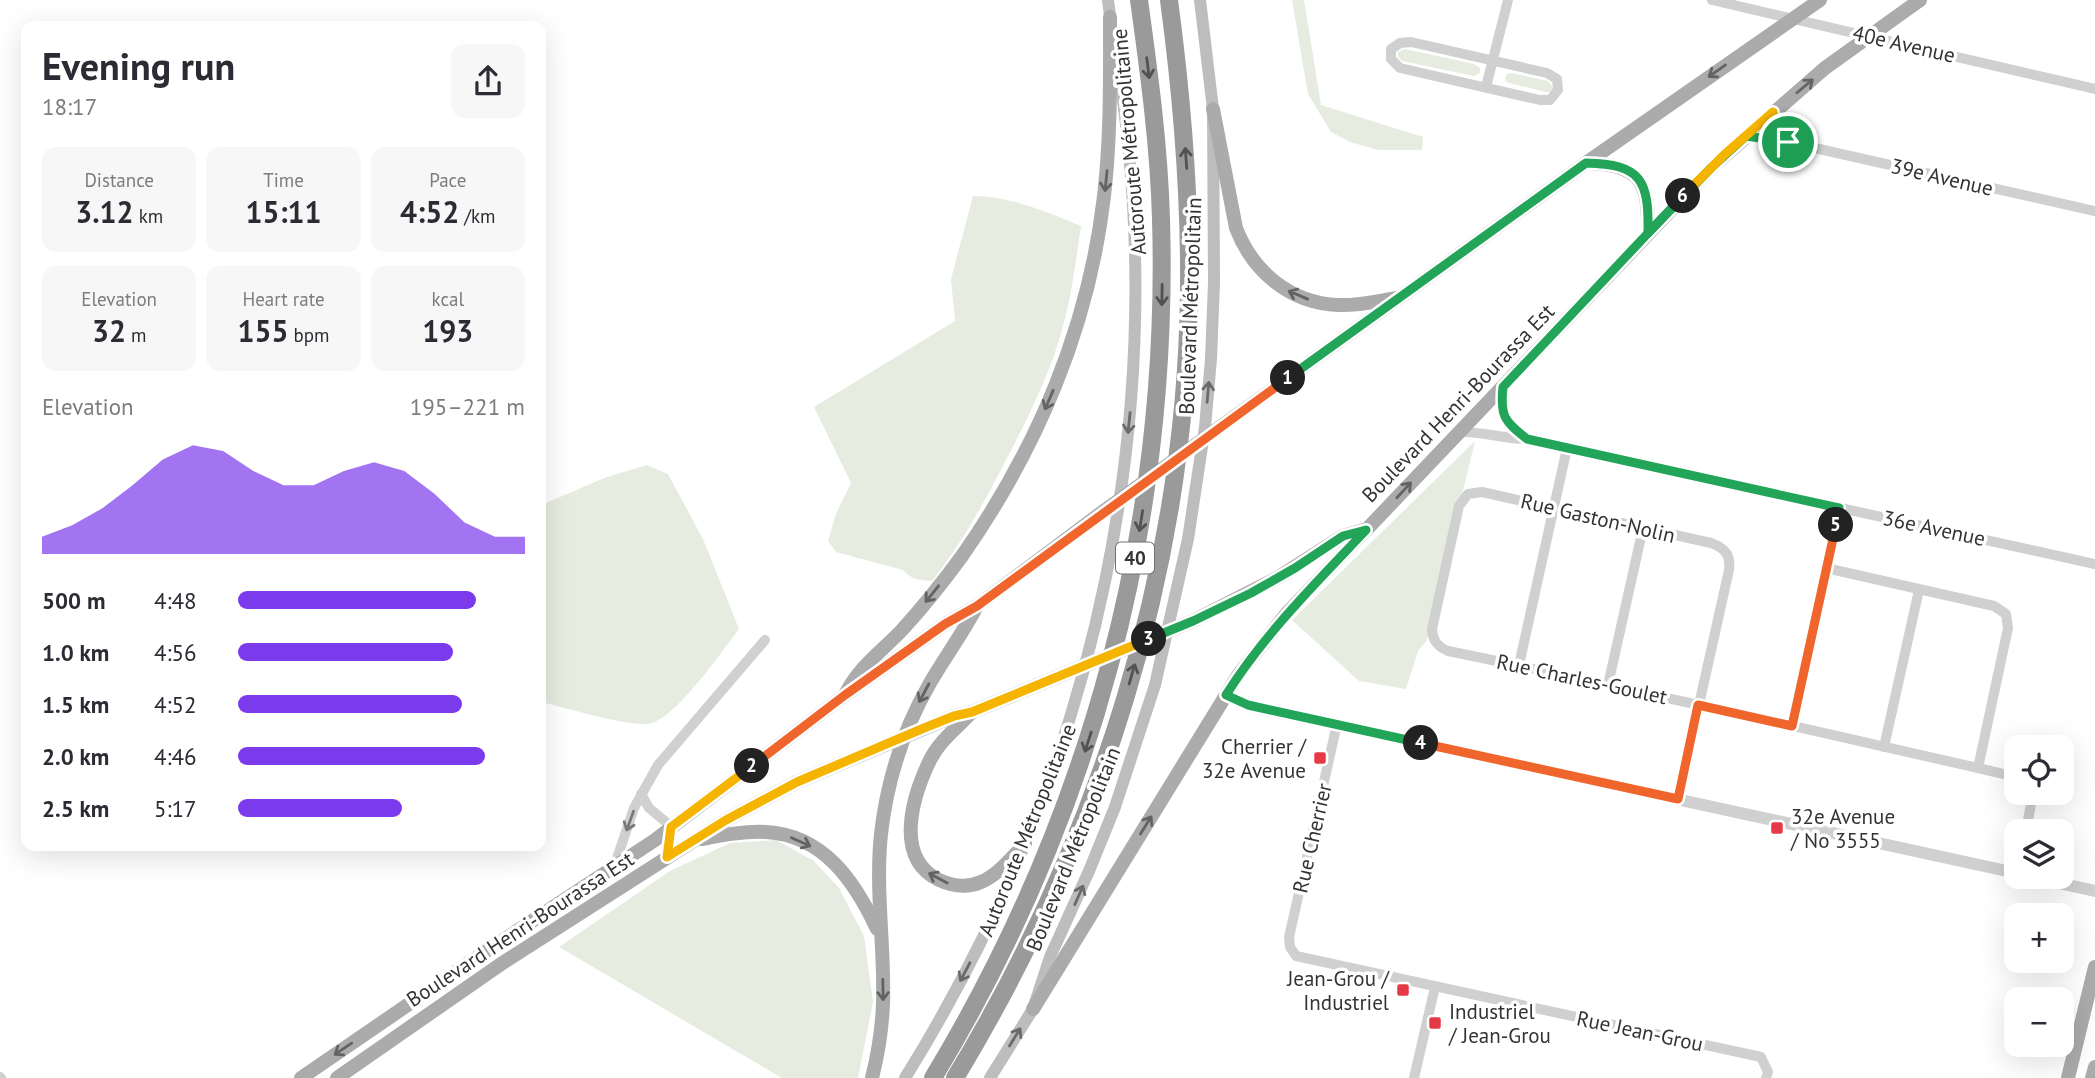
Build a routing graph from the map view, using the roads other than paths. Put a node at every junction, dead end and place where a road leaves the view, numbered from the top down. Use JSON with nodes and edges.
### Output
{"nodes":[{"id":1,"x":1108,"y":0,"type":"edge"},
{"id":2,"x":1139,"y":0,"type":"edge"},
{"id":3,"x":1169,"y":0,"type":"edge"},
{"id":4,"x":1200,"y":0,"type":"edge"},
{"id":5,"x":1508,"y":0,"type":"edge"},
{"id":6,"x":1713,"y":0,"type":"edge"},
{"id":7,"x":1820,"y":0,"type":"edge"},
{"id":8,"x":1920,"y":0,"type":"edge"},
{"id":9,"x":1110,"y":16,"type":"junction"},
{"id":10,"x":1794,"y":19,"type":"junction"},
{"id":11,"x":1868,"y":36,"type":"junction"},
{"id":12,"x":1494,"y":61,"type":"junction"},
{"id":13,"x":1486,"y":87,"type":"junction"},
{"id":14,"x":2095,"y":89,"type":"edge"},
{"id":15,"x":1213,"y":109,"type":"junction"},
{"id":16,"x":1773,"y":112,"type":"junction"},
{"id":17,"x":1746,"y":136,"type":"junction"},
{"id":18,"x":1788,"y":142,"type":"junction"},
{"id":19,"x":1586,"y":163,"type":"junction"},
{"id":20,"x":2095,"y":211,"type":"edge"},
{"id":21,"x":1648,"y":233,"type":"junction"},
{"id":22,"x":1399,"y":298,"type":"junction"},
{"id":23,"x":1503,"y":387,"type":"junction"},
{"id":24,"x":1459,"y":432,"type":"junction"},
{"id":25,"x":1527,"y":439,"type":"junction"},
{"id":26,"x":1567,"y":448,"type":"junction"},
{"id":27,"x":1839,"y":508,"type":"junction"},
{"id":28,"x":1554,"y":509,"type":"junction"},
{"id":29,"x":1643,"y":528,"type":"junction"},
{"id":30,"x":1366,"y":530,"type":"junction"},
{"id":31,"x":2095,"y":564,"type":"edge"},
{"id":32,"x":1826,"y":568,"type":"junction"},
{"id":33,"x":1919,"y":590,"type":"junction"},
{"id":34,"x":977,"y":606,"type":"junction"},
{"id":35,"x":765,"y":640,"type":"dead end"},
{"id":36,"x":1436,"y":643,"type":"joint"},
{"id":37,"x":1519,"y":665,"type":"junction"},
{"id":38,"x":1608,"y":685,"type":"junction"},
{"id":39,"x":845,"y":695,"type":"junction"},
{"id":40,"x":1226,"y":695,"type":"junction"},
{"id":41,"x":1698,"y":705,"type":"junction"},
{"id":42,"x":972,"y":712,"type":"junction"},
{"id":43,"x":1337,"y":724,"type":"junction"},
{"id":44,"x":1792,"y":726,"type":"junction"},
{"id":45,"x":1884,"y":747,"type":"junction"},
{"id":46,"x":1978,"y":768,"type":"junction"},
{"id":47,"x":2004,"y":774,"type":"edge"},
{"id":48,"x":641,"y":794,"type":"junction"},
{"id":49,"x":1678,"y":799,"type":"junction"},
{"id":50,"x":671,"y":827,"type":"junction"},
{"id":51,"x":697,"y":840,"type":"junction"},
{"id":52,"x":1025,"y":844,"type":"junction"},
{"id":53,"x":667,"y":857,"type":"junction"},
{"id":54,"x":614,"y":867,"type":"junction"},
{"id":55,"x":2004,"y":870,"type":"edge"},
{"id":56,"x":2074,"y":886,"type":"edge"},
{"id":57,"x":2095,"y":891,"type":"edge"},
{"id":58,"x":880,"y":937,"type":"junction"},
{"id":59,"x":1292,"y":952,"type":"joint"},
{"id":60,"x":2095,"y":967,"type":"edge"},
{"id":61,"x":2093,"y":986,"type":"edge"},
{"id":62,"x":1434,"y":987,"type":"junction"},
{"id":63,"x":1033,"y":1009,"type":"junction"},
{"id":64,"x":2095,"y":1067,"type":"edge"},
{"id":65,"x":301,"y":1078,"type":"edge"},
{"id":66,"x":337,"y":1078,"type":"edge"},
{"id":67,"x":872,"y":1078,"type":"edge"},
{"id":68,"x":905,"y":1078,"type":"edge"},
{"id":69,"x":933,"y":1078,"type":"edge"},
{"id":70,"x":955,"y":1078,"type":"edge"},
{"id":71,"x":990,"y":1078,"type":"edge"},
{"id":72,"x":1415,"y":1078,"type":"edge"},
{"id":73,"x":1766,"y":1078,"type":"edge"},
{"id":74,"x":2068,"y":1078,"type":"edge"},
{"id":75,"x":2092,"y":1078,"type":"edge"}],
"edges":[{"from":1,"to":9,"type":"main road"},
{"from":2,"to":69,"type":"highway","name":"Autoroute Métropolitaine","number":"40","one_way":true},
{"from":70,"to":3,"type":"highway","number":"40","one_way":true},
{"from":4,"to":15,"type":"main road","name":"Boulevard Métropolitain"},
{"from":5,"to":12,"type":"street"},
{"from":6,"to":10,"type":"street","name":"40e Avenue"},
{"from":7,"to":10,"type":"main road","name":"Boulevard Henri-Bourassa Est"},
{"from":8,"to":11,"type":"main road","name":"Boulevard Henri-Bourassa Est"},
{"from":9,"to":39,"type":"main road","one_way":true},
{"from":9,"to":52,"type":"main road","one_way":true},
{"from":10,"to":11,"type":"street","name":"40e Avenue"},
{"from":10,"to":19,"type":"main road","name":"Boulevard Henri-Bourassa Est","one_way":true},
{"from":11,"to":14,"type":"street","name":"40e Avenue"},
{"from":16,"to":11,"type":"main road","name":"Boulevard Henri-Bourassa Est","one_way":true},
{"from":12,"to":13,"type":"street"},
{"from":12,"to":13,"type":"street"},
{"from":12,"to":13,"type":"street"},
{"from":22,"to":15,"type":"main road","one_way":true},
{"from":63,"to":15,"type":"main road","name":"Boulevard Métropolitain","one_way":true},
{"from":16,"to":17,"type":"main road","name":"Boulevard Henri-Bourassa Est"},
{"from":16,"to":18,"type":"street"},
{"from":17,"to":18,"type":"street","name":"39e Avenue"},
{"from":17,"to":21,"type":"main road","name":"Boulevard Henri-Bourassa Est"},
{"from":18,"to":20,"type":"street","name":"39e Avenue"},
{"from":19,"to":21,"type":"main road"},
{"from":19,"to":22,"type":"main road","name":"Boulevard Henri-Bourassa Est"},
{"from":21,"to":23,"type":"main road","name":"Boulevard Henri-Bourassa Est"},
{"from":22,"to":34,"type":"main road","name":"Boulevard Henri-Bourassa Est"},
{"from":23,"to":24,"type":"main road","name":"Boulevard Henri-Bourassa Est"},
{"from":23,"to":25,"type":"street"},
{"from":24,"to":25,"type":"street","name":"36e Avenue"},
{"from":30,"to":24,"type":"main road","name":"Boulevard Henri-Bourassa Est","one_way":true},
{"from":25,"to":26,"type":"street","name":"36e Avenue"},
{"from":26,"to":27,"type":"street","name":"36e Avenue"},
{"from":26,"to":28,"type":"street"},
{"from":27,"to":31,"type":"street","name":"36e Avenue"},
{"from":27,"to":32,"type":"street"},
{"from":28,"to":29,"type":"street","name":"Rue Gaston-Nolin"},
{"from":28,"to":36,"type":"street","name":"Rue Gaston-Nolin"},
{"from":28,"to":37,"type":"street"},
{"from":29,"to":38,"type":"street"},
{"from":29,"to":41,"type":"street","name":"Rue Gaston-Nolin"},
{"from":30,"to":40,"type":"main road"},
{"from":30,"to":42,"type":"main road","name":"Boulevard Henri-Bourassa Est"},
{"from":32,"to":33,"type":"street"},
{"from":32,"to":44,"type":"street"},
{"from":33,"to":45,"type":"street"},
{"from":33,"to":46,"type":"street"},
{"from":34,"to":39,"type":"main road","name":"Boulevard Henri-Bourassa Est"},
{"from":34,"to":58,"type":"main road","one_way":true},
{"from":35,"to":48,"type":"street"},
{"from":36,"to":37,"type":"street","name":"Rue Charles-Goulet"},
{"from":37,"to":38,"type":"street","name":"Rue Charles-Goulet"},
{"from":38,"to":41,"type":"street","name":"Rue Charles-Goulet"},
{"from":39,"to":50,"type":"main road","name":"Boulevard Henri-Bourassa Est"},
{"from":40,"to":43,"type":"street"},
{"from":63,"to":40,"type":"main road","one_way":true},
{"from":41,"to":44,"type":"street","name":"Rue Charles-Goulet"},
{"from":41,"to":49,"type":"street"},
{"from":42,"to":51,"type":"main road","name":"Boulevard Henri-Bourassa Est"},
{"from":52,"to":42,"type":"main road","one_way":true},
{"from":43,"to":49,"type":"street"},
{"from":43,"to":59,"type":"street","name":"Rue Cherrier"},
{"from":44,"to":45,"type":"street","name":"Rue Charles-Goulet"},
{"from":45,"to":46,"type":"street","name":"Rue Charles-Goulet"},
{"from":46,"to":47,"type":"street","name":"Rue Charles-Goulet"},
{"from":48,"to":50,"type":"street"},
{"from":48,"to":54,"type":"street","one_way":true},
{"from":49,"to":55,"type":"street"},
{"from":50,"to":53,"type":"main road"},
{"from":50,"to":54,"type":"main road","name":"Boulevard Henri-Bourassa Est"},
{"from":51,"to":53,"type":"main road","name":"Boulevard Henri-Bourassa Est"},
{"from":51,"to":58,"type":"main road","one_way":true},
{"from":52,"to":68,"type":"main road","one_way":true},
{"from":53,"to":66,"type":"main road","name":"Boulevard Henri-Bourassa Est"},
{"from":54,"to":65,"type":"main road","name":"Boulevard Henri-Bourassa Est","one_way":true},
{"from":56,"to":57,"type":"street"},
{"from":58,"to":67,"type":"main road","one_way":true},
{"from":59,"to":62,"type":"street","name":"Rue Jean-Grou"},
{"from":60,"to":61,"type":"main road"},
{"from":61,"to":74,"type":"main road"},
{"from":62,"to":72,"type":"street"},
{"from":62,"to":73,"type":"street","name":"Rue Jean-Grou"},
{"from":71,"to":63,"type":"main road","name":"Boulevard Métropolitain","one_way":true},
{"from":64,"to":75,"type":"main road"}]}
